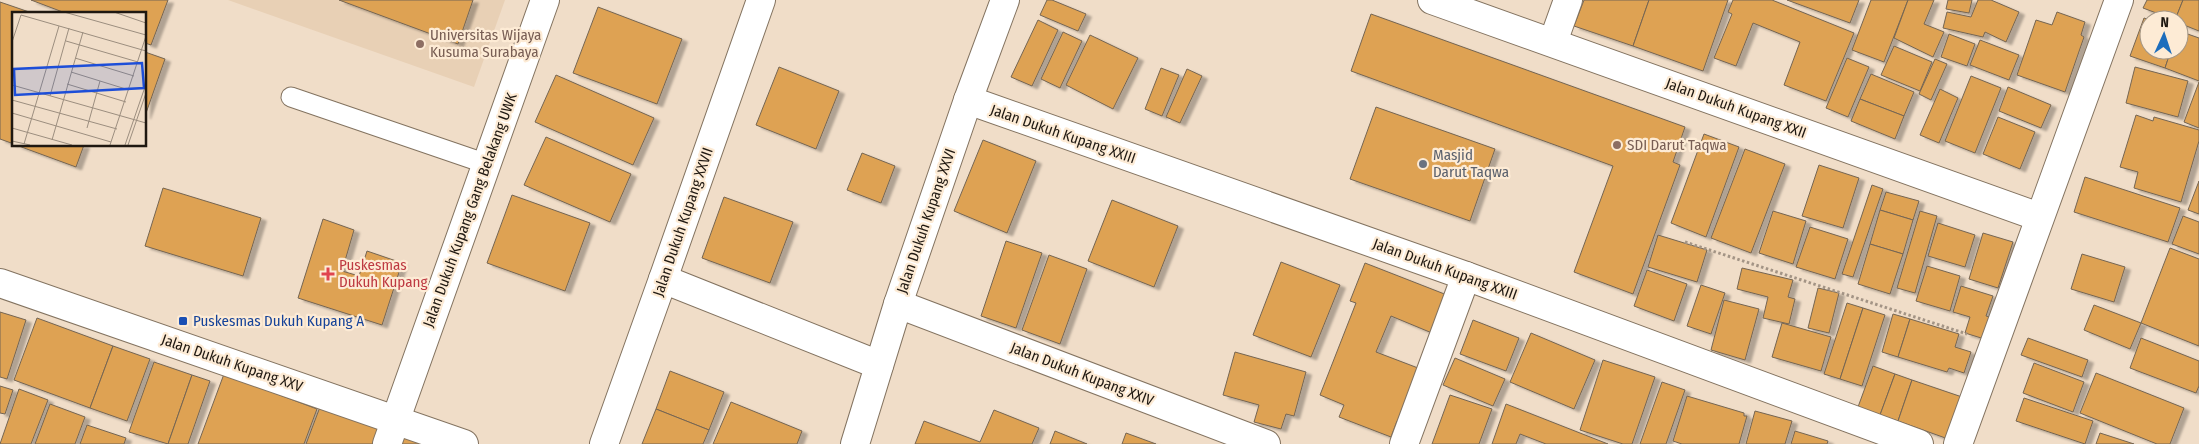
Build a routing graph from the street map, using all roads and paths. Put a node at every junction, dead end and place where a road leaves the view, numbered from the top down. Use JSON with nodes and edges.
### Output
{"nodes":[{"id":1,"x":545,"y":0,"type":"edge"},
{"id":2,"x":760,"y":0,"type":"edge"},
{"id":3,"x":1432,"y":0,"type":"edge"},
{"id":4,"x":1568,"y":0,"type":"edge"},
{"id":5,"x":2119,"y":0,"type":"edge"},
{"id":6,"x":1003,"y":1,"type":"edge"},
{"id":7,"x":1553,"y":42,"type":"junction"},
{"id":8,"x":291,"y":97,"type":"dead end"},
{"id":9,"x":968,"y":100,"type":"junction"},
{"id":10,"x":487,"y":164,"type":"junction"},
{"id":11,"x":2039,"y":218,"type":"junction"},
{"id":12,"x":1685,"y":242,"type":"dead end"},
{"id":13,"x":1466,"y":276,"type":"junction"},
{"id":14,"x":664,"y":279,"type":"junction"},
{"id":15,"x":0,"y":283,"type":"edge"},
{"id":16,"x":898,"y":304,"type":"junction"},
{"id":17,"x":1994,"y":343,"type":"junction"},
{"id":18,"x":879,"y":365,"type":"junction"},
{"id":19,"x":391,"y":432,"type":"edge"},
{"id":20,"x":464,"y":444,"type":"edge"},
{"id":21,"x":604,"y":444,"type":"edge"},
{"id":22,"x":855,"y":444,"type":"edge"},
{"id":23,"x":1266,"y":444,"type":"edge"},
{"id":24,"x":1404,"y":444,"type":"edge"},
{"id":25,"x":1919,"y":444,"type":"edge"},
{"id":26,"x":1958,"y":444,"type":"edge"}],
"edges":[{"from":1,"to":10,"type":"street","name":"Jalan Dukuh Kupang Gang Belakang UWK"},
{"from":2,"to":14,"type":"street","name":"Jalan Dukuh Kupang XXVII"},
{"from":3,"to":7,"type":"street","name":"Jalan Dukuh Kupang XXII"},
{"from":4,"to":7,"type":"street"},
{"from":5,"to":11,"type":"street"},
{"from":6,"to":9,"type":"street","name":"Jalan Dukuh Kupang XXVI"},
{"from":7,"to":11,"type":"street","name":"Jalan Dukuh Kupang XXII"},
{"from":8,"to":10,"type":"lane"},
{"from":9,"to":13,"type":"street","name":"Jalan Dukuh Kupang XXIII"},
{"from":9,"to":16,"type":"street","name":"Jalan Dukuh Kupang XXVI"},
{"from":10,"to":19,"type":"street","name":"Jalan Dukuh Kupang Gang Belakang UWK"},
{"from":11,"to":17,"type":"street"},
{"from":12,"to":17,"type":"path"},
{"from":13,"to":24,"type":"street"},
{"from":13,"to":25,"type":"street","name":"Jalan Dukuh Kupang XXIII"},
{"from":14,"to":18,"type":"street"},
{"from":14,"to":21,"type":"street","name":"Jalan Dukuh Kupang XXVII"},
{"from":15,"to":19,"type":"street","name":"Jalan Dukuh Kupang XXV"},
{"from":16,"to":18,"type":"street","name":"Jalan Dukuh Kupang XXVI"},
{"from":16,"to":23,"type":"street","name":"Jalan Dukuh Kupang XXIV"},
{"from":17,"to":26,"type":"street"},
{"from":18,"to":22,"type":"street","name":"Jalan Dukuh Kupang XXVI"},
{"from":19,"to":20,"type":"street","name":"Jalan Dukuh Kupang XXV"}]}
